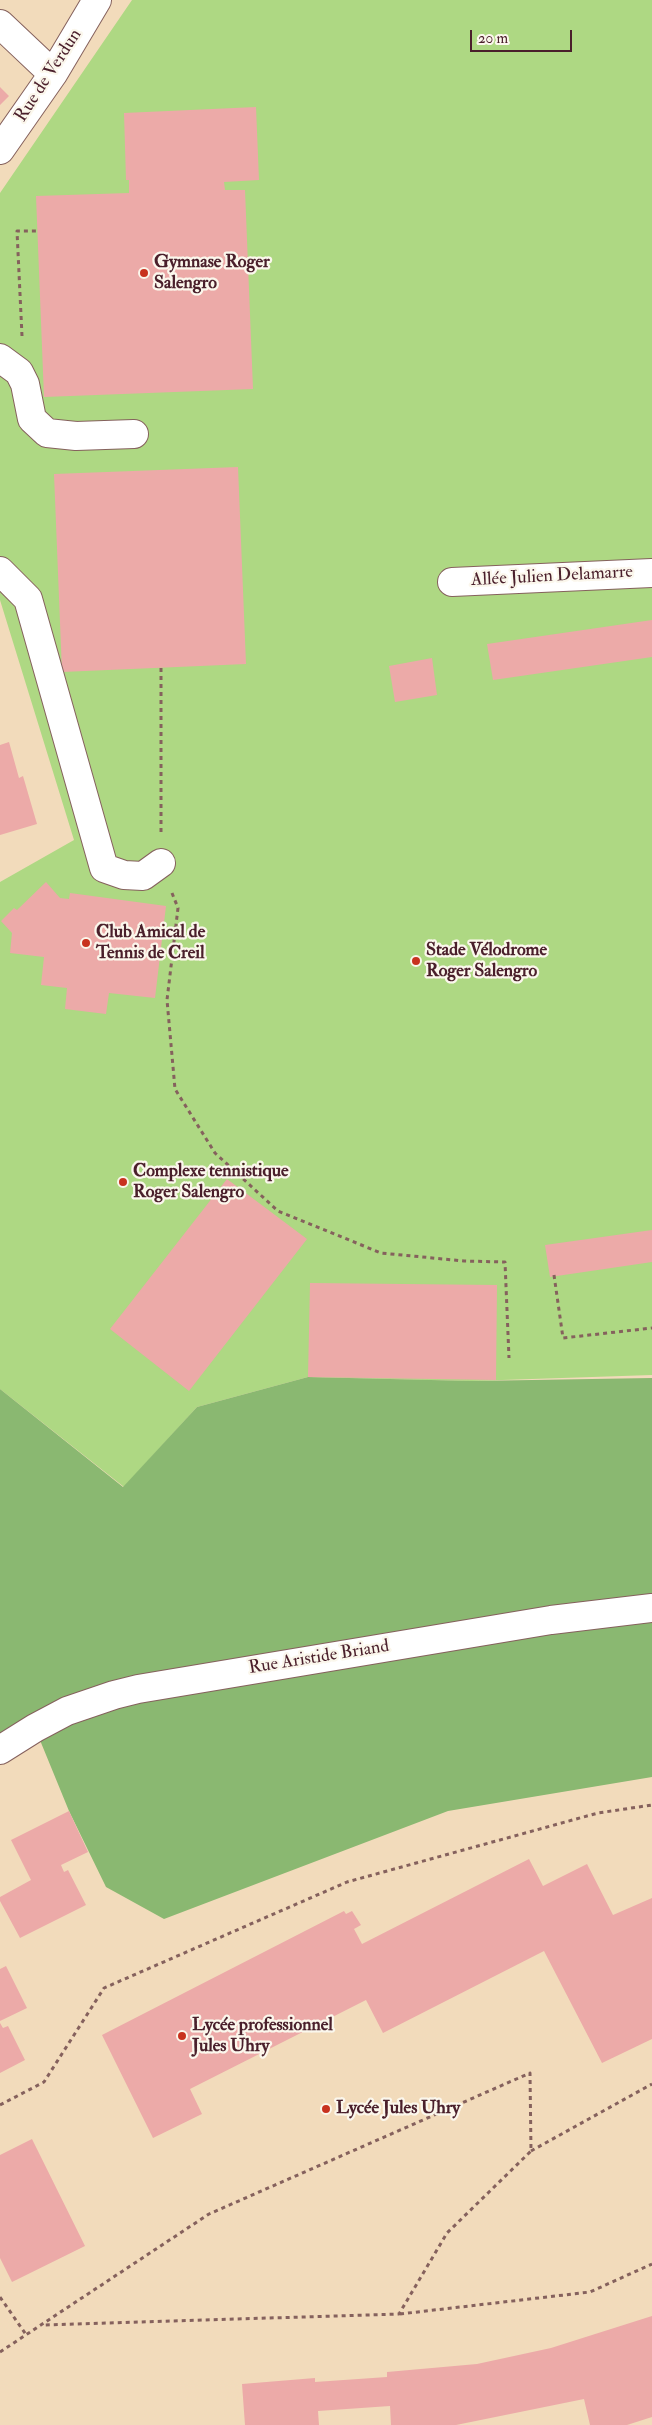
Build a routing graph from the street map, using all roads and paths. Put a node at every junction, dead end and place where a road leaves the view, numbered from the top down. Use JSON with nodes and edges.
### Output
{"nodes":[{"id":1,"x":97,"y":0,"type":"edge"},
{"id":2,"x":0,"y":24,"type":"edge"},
{"id":3,"x":53,"y":74,"type":"junction"},
{"id":4,"x":0,"y":150,"type":"edge"},
{"id":5,"x":38,"y":231,"type":"dead end"},
{"id":6,"x":0,"y":358,"type":"edge"},
{"id":7,"x":25,"y":384,"type":"junction"},
{"id":8,"x":134,"y":434,"type":"dead end"},
{"id":9,"x":0,"y":571,"type":"edge"},
{"id":10,"x":652,"y":573,"type":"edge"},
{"id":11,"x":452,"y":582,"type":"dead end"},
{"id":12,"x":161,"y":667,"type":"dead end"},
{"id":13,"x":160,"y":863,"type":"junction"},
{"id":14,"x":554,"y":1276,"type":"dead end"},
{"id":15,"x":652,"y":1328,"type":"edge"},
{"id":16,"x":509,"y":1358,"type":"dead end"},
{"id":17,"x":652,"y":1608,"type":"edge"},
{"id":18,"x":0,"y":1750,"type":"edge"},
{"id":19,"x":652,"y":1806,"type":"edge"},
{"id":20,"x":652,"y":2084,"type":"edge"},
{"id":21,"x":0,"y":2105,"type":"edge"},
{"id":22,"x":531,"y":2151,"type":"junction"},
{"id":23,"x":652,"y":2264,"type":"edge"},
{"id":24,"x":0,"y":2296,"type":"edge"},
{"id":25,"x":399,"y":2314,"type":"junction"},
{"id":26,"x":43,"y":2325,"type":"junction"},
{"id":27,"x":27,"y":2336,"type":"junction"},
{"id":28,"x":0,"y":2352,"type":"edge"}],
"edges":[{"from":1,"to":3,"type":"street","name":"Rue de Verdun"},
{"from":2,"to":3,"type":"street"},
{"from":3,"to":4,"type":"street","name":"Rue de Verdun"},
{"from":5,"to":7,"type":"path"},
{"from":6,"to":7,"type":"street"},
{"from":7,"to":8,"type":"street"},
{"from":9,"to":13,"type":"street"},
{"from":10,"to":11,"type":"street","name":"Allée Julien Delamarre"},
{"from":12,"to":13,"type":"path"},
{"from":13,"to":16,"type":"path"},
{"from":14,"to":15,"type":"path"},
{"from":17,"to":18,"type":"street","name":"Rue Aristide Briand"},
{"from":19,"to":21,"type":"path"},
{"from":20,"to":22,"type":"path"},
{"from":22,"to":25,"type":"path"},
{"from":22,"to":26,"type":"path"},
{"from":23,"to":25,"type":"path"},
{"from":24,"to":27,"type":"path"},
{"from":25,"to":26,"type":"path"},
{"from":26,"to":27,"type":"path"},
{"from":27,"to":28,"type":"path"}]}
